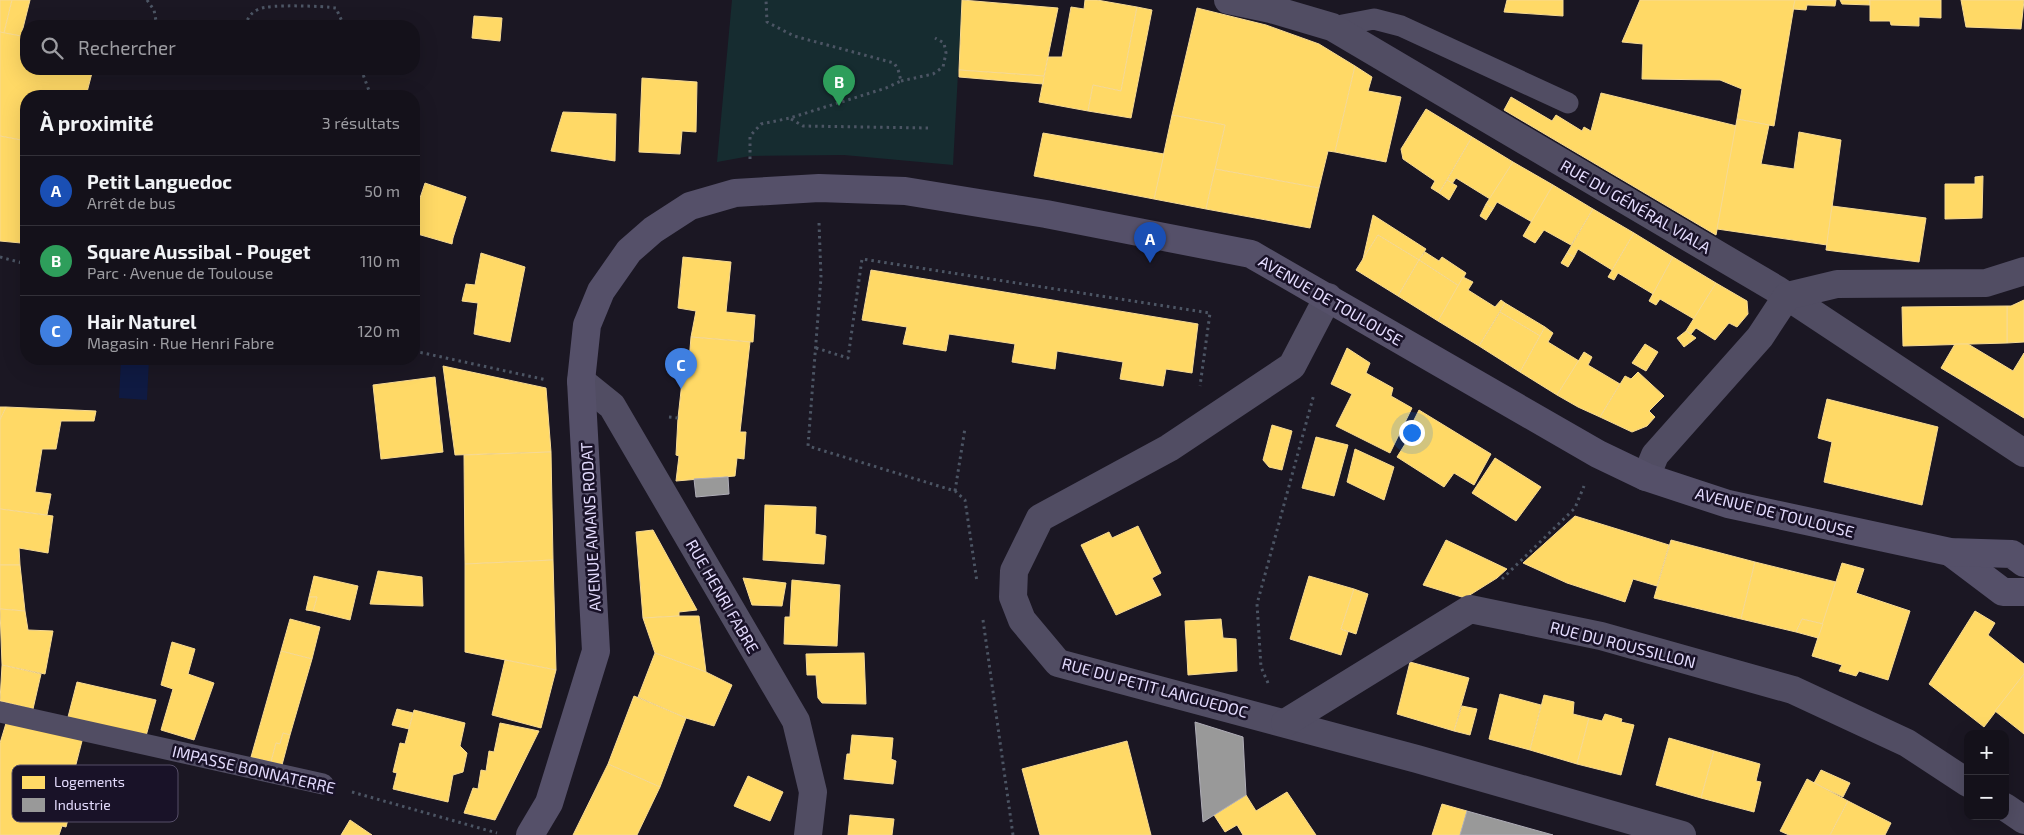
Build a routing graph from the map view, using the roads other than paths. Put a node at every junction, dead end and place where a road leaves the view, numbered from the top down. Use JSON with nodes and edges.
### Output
{"nodes":[{"id":1,"x":1228,"y":0,"type":"edge"},
{"id":2,"x":1332,"y":27,"type":"junction"},
{"id":3,"x":1568,"y":103,"type":"dead end"},
{"id":4,"x":653,"y":230,"type":"joint"},
{"id":5,"x":2024,"y":271,"type":"edge"},
{"id":6,"x":1787,"y":296,"type":"junction"},
{"id":7,"x":1328,"y":297,"type":"junction"},
{"id":8,"x":581,"y":381,"type":"junction"},
{"id":9,"x":2024,"y":454,"type":"edge"},
{"id":10,"x":1646,"y":477,"type":"junction"},
{"id":11,"x":1950,"y":552,"type":"junction"},
{"id":12,"x":2024,"y":564,"type":"edge"},
{"id":13,"x":2024,"y":592,"type":"edge"},
{"id":14,"x":0,"y":712,"type":"edge"},
{"id":15,"x":1285,"y":723,"type":"junction"},
{"id":16,"x":1964,"y":780,"type":"edge"},
{"id":17,"x":323,"y":784,"type":"road end"},
{"id":18,"x":2009,"y":811,"type":"edge"},
{"id":19,"x":2024,"y":820,"type":"edge"},
{"id":20,"x":530,"y":835,"type":"edge"},
{"id":21,"x":808,"y":835,"type":"edge"},
{"id":22,"x":1682,"y":835,"type":"edge"}],
"edges":[{"from":1,"to":2,"type":"street","name":"RUE DU GÉNÉRAL VIALA"},
{"from":2,"to":3,"type":"lane"},
{"from":2,"to":6,"type":"street","name":"RUE DU GÉNÉRAL VIALA"},
{"from":4,"to":7,"type":"main road","name":"AVENUE DE TOULOUSE"},
{"from":4,"to":8,"type":"main road","name":"AVENUE AMANS RODAT"},
{"from":5,"to":6,"type":"street"},
{"from":6,"to":9,"type":"street","name":"RUE DU GÉNÉRAL VIALA"},
{"from":6,"to":10,"type":"street"},
{"from":7,"to":10,"type":"main road","name":"AVENUE DE TOULOUSE"},
{"from":7,"to":15,"type":"street","name":"RUE DU PETIT LANGUEDOC"},
{"from":8,"to":20,"type":"main road","name":"AVENUE AMANS RODAT"},
{"from":8,"to":21,"type":"street","name":"RUE HENRI FABRE"},
{"from":10,"to":11,"type":"main road","name":"AVENUE DE TOULOUSE"},
{"from":11,"to":12,"type":"main road","name":"AVENUE DE TOULOUSE"},
{"from":11,"to":13,"type":"main road","name":"AVENUE DE TOULOUSE"},
{"from":14,"to":17,"type":"lane","name":"IMPASSE BONNATERRE"},
{"from":15,"to":16,"type":"street","name":"RUE DU ROUSSILLON"},
{"from":15,"to":22,"type":"street","name":"RUE DU PETIT LANGUEDOC"},
{"from":18,"to":19,"type":"street"}]}
